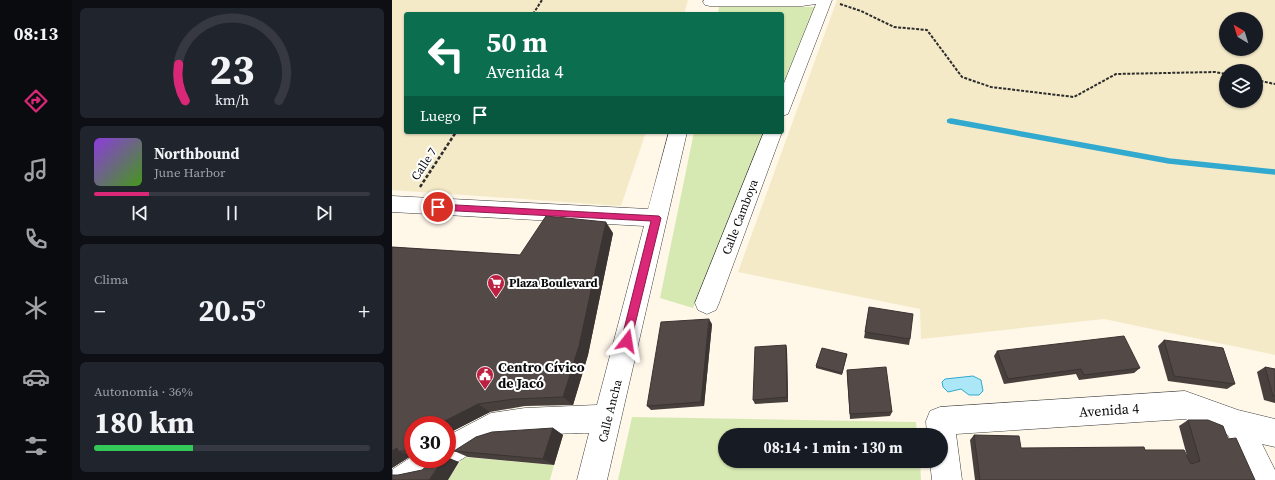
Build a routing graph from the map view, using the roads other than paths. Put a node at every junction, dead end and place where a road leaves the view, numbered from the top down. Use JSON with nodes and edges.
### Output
{"nodes":[{"id":1,"x":815,"y":0,"type":"edge"},
{"id":2,"x":830,"y":1,"type":"edge"},
{"id":3,"x":709,"y":5,"type":"edge"},
{"id":4,"x":784,"y":105,"type":"edge"},
{"id":5,"x":677,"y":134,"type":"edge"},
{"id":6,"x":773,"y":134,"type":"edge"},
{"id":7,"x":400,"y":205,"type":"edge"},
{"id":8,"x":656,"y":218,"type":"junction"},
{"id":9,"x":707,"y":302,"type":"dead end"},
{"id":10,"x":608,"y":418,"type":"junction"},
{"id":11,"x":1238,"y":424,"type":"junction"},
{"id":12,"x":1275,"y":433,"type":"edge"},
{"id":13,"x":456,"y":447,"type":"edge"},
{"id":14,"x":422,"y":468,"type":"edge"},
{"id":15,"x":404,"y":480,"type":"edge"},
{"id":16,"x":592,"y":480,"type":"edge"},
{"id":17,"x":947,"y":480,"type":"edge"},
{"id":18,"x":1264,"y":480,"type":"edge"}],
"edges":[{"from":1,"to":3,"type":"street"},
{"from":2,"to":4,"type":"street"},
{"from":5,"to":8,"type":"street","name":"Calle Ancha"},
{"from":6,"to":9,"type":"street","name":"Calle Camboya"},
{"from":7,"to":8,"type":"street"},
{"from":8,"to":10,"type":"street","name":"Calle Ancha"},
{"from":10,"to":13,"type":"street"},
{"from":10,"to":16,"type":"street","name":"Calle Ancha"},
{"from":11,"to":12,"type":"street","name":"Avenida 4"},
{"from":11,"to":17,"type":"street","name":"Avenida 4"},
{"from":11,"to":18,"type":"street"},
{"from":14,"to":15,"type":"street"}]}
